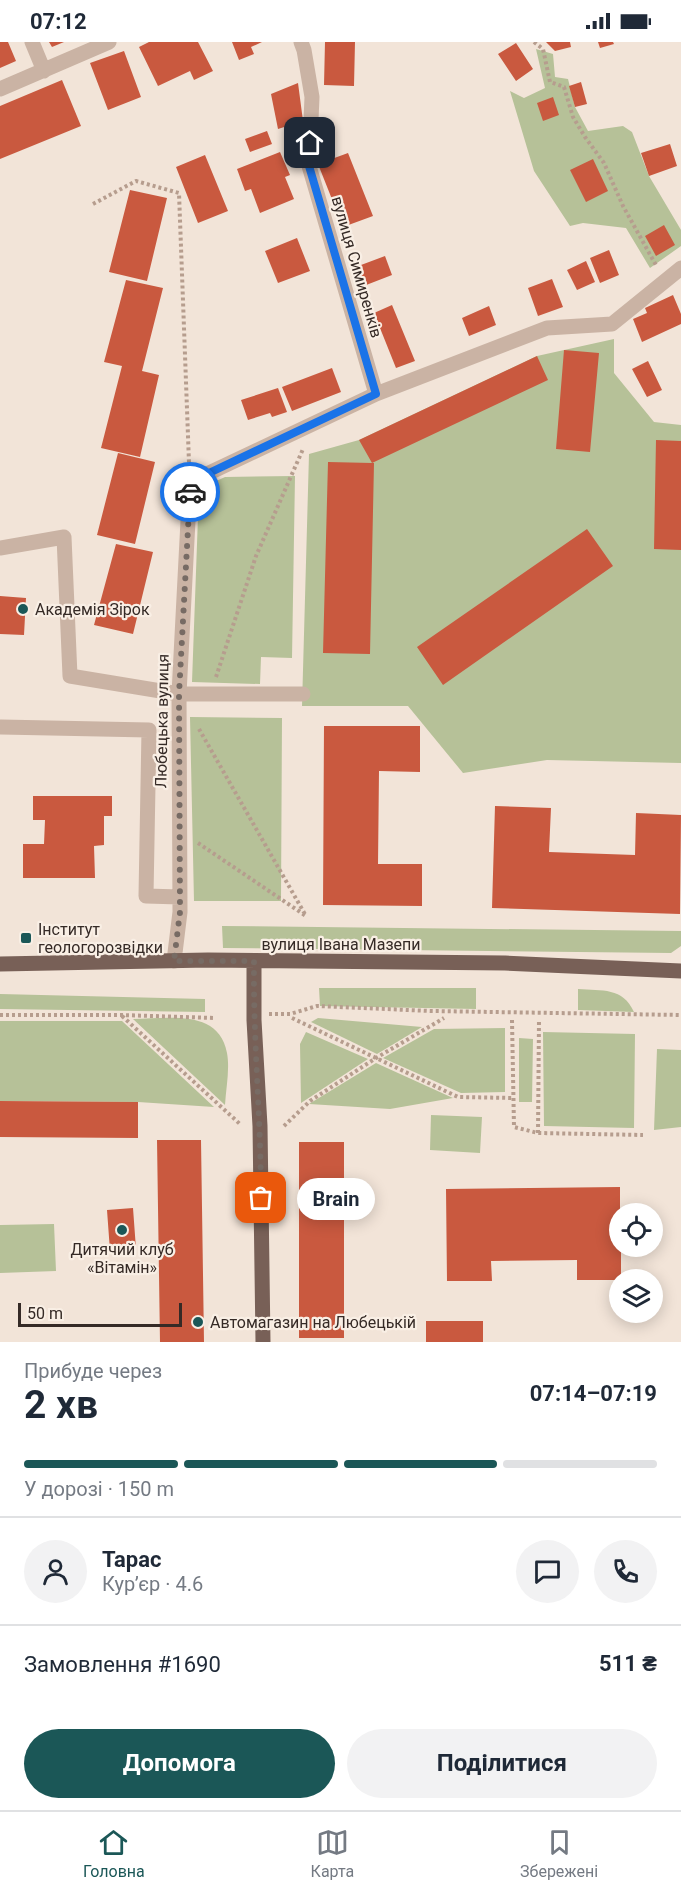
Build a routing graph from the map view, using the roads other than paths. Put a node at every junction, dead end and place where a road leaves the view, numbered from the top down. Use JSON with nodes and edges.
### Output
{"nodes":[{"id":1,"x":32,"y":42,"type":"edge"},
{"id":2,"x":109,"y":42,"type":"edge"},
{"id":3,"x":301,"y":42,"type":"edge"},
{"id":4,"x":44,"y":71,"type":"junction"},
{"id":5,"x":0,"y":89,"type":"edge"},
{"id":6,"x":681,"y":268,"type":"edge"},
{"id":7,"x":376,"y":394,"type":"junction"},
{"id":8,"x":0,"y":548,"type":"edge"},
{"id":9,"x":179,"y":694,"type":"junction"},
{"id":10,"x":303,"y":694,"type":"dead end"},
{"id":11,"x":1,"y":727,"type":"edge"},
{"id":12,"x":180,"y":897,"type":"junction"},
{"id":13,"x":174,"y":961,"type":"junction"},
{"id":14,"x":254,"y":961,"type":"junction"},
{"id":15,"x":0,"y":964,"type":"edge"},
{"id":16,"x":681,"y":971,"type":"edge"},
{"id":17,"x":263,"y":1342,"type":"edge"}],
"edges":[{"from":1,"to":4,"type":"street"},
{"from":2,"to":4,"type":"street"},
{"from":3,"to":7,"type":"street","name":"вулиця Симиренків"},
{"from":4,"to":5,"type":"street"},
{"from":6,"to":7,"type":"street"},
{"from":7,"to":9,"type":"street","name":"Любецька вулиця"},
{"from":8,"to":9,"type":"street"},
{"from":9,"to":10,"type":"street"},
{"from":9,"to":12,"type":"street","name":"Любецька вулиця"},
{"from":11,"to":12,"type":"street"},
{"from":12,"to":13,"type":"street","name":"Любецька вулиця"},
{"from":13,"to":14,"type":"main road","name":"вулиця Івана Мазепи"},
{"from":13,"to":15,"type":"main road","name":"вулиця Івана Мазепи"},
{"from":14,"to":16,"type":"main road","name":"вулиця Івана Мазепи"},
{"from":14,"to":17,"type":"main road"}]}
